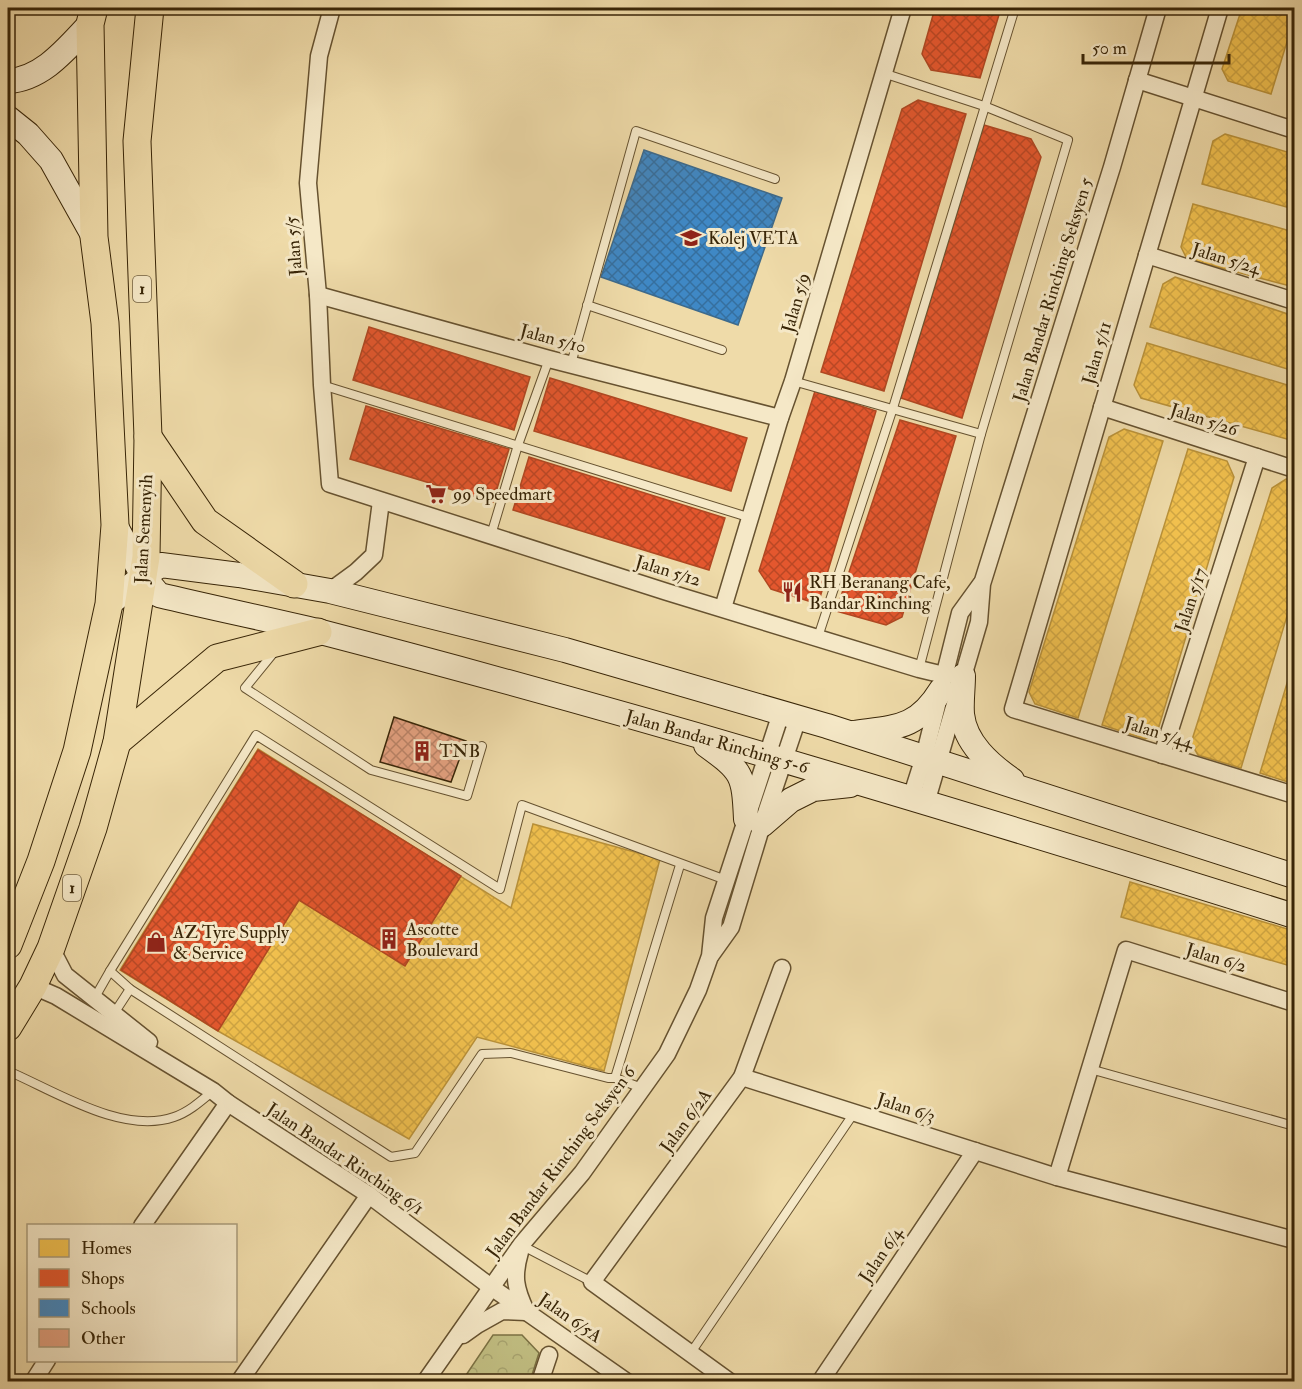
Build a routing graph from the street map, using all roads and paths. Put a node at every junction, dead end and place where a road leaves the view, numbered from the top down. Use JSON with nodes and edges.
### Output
{"nodes":[{"id":1,"x":150,"y":8,"type":"edge"},
{"id":2,"x":332,"y":8,"type":"edge"},
{"id":3,"x":903,"y":8,"type":"edge"},
{"id":4,"x":1015,"y":8,"type":"edge"},
{"id":5,"x":1158,"y":8,"type":"edge"},
{"id":6,"x":1220,"y":8,"type":"edge"},
{"id":7,"x":92,"y":16,"type":"edge"},
{"id":8,"x":883,"y":73,"type":"junction"},
{"id":9,"x":1137,"y":80,"type":"junction"},
{"id":10,"x":8,"y":81,"type":"edge"},
{"id":11,"x":1193,"y":98,"type":"junction"},
{"id":12,"x":984,"y":106,"type":"junction"},
{"id":13,"x":8,"y":118,"type":"edge"},
{"id":14,"x":1294,"y":130,"type":"edge"},
{"id":15,"x":775,"y":179,"type":"dead end"},
{"id":16,"x":94,"y":237,"type":"junction"},
{"id":17,"x":1146,"y":255,"type":"junction"},
{"id":18,"x":318,"y":295,"type":"junction"},
{"id":19,"x":1294,"y":301,"type":"edge"},
{"id":20,"x":587,"y":305,"type":"junction"},
{"id":21,"x":722,"y":350,"type":"dead end"},
{"id":22,"x":549,"y":359,"type":"junction"},
{"id":23,"x":571,"y":364,"type":"junction"},
{"id":24,"x":793,"y":381,"type":"junction"},
{"id":25,"x":322,"y":385,"type":"junction"},
{"id":26,"x":1102,"y":407,"type":"junction"},
{"id":27,"x":893,"y":408,"type":"junction"},
{"id":28,"x":780,"y":418,"type":"junction"},
{"id":29,"x":981,"y":434,"type":"junction"},
{"id":30,"x":148,"y":437,"type":"junction"},
{"id":31,"x":518,"y":445,"type":"junction"},
{"id":32,"x":1257,"y":457,"type":"junction"},
{"id":33,"x":1294,"y":469,"type":"edge"},
{"id":34,"x":330,"y":484,"type":"joint"},
{"id":35,"x":381,"y":501,"type":"junction"},
{"id":36,"x":751,"y":518,"type":"junction"},
{"id":37,"x":115,"y":525,"type":"junction"},
{"id":38,"x":491,"y":535,"type":"junction"},
{"id":39,"x":143,"y":576,"type":"junction"},
{"id":40,"x":294,"y":584,"type":"junction"},
{"id":41,"x":330,"y":591,"type":"junction"},
{"id":42,"x":109,"y":604,"type":"junction"},
{"id":43,"x":723,"y":608,"type":"junction"},
{"id":44,"x":318,"y":632,"type":"junction"},
{"id":45,"x":818,"y":637,"type":"junction"},
{"id":46,"x":283,"y":641,"type":"junction"},
{"id":47,"x":919,"y":669,"type":"junction"},
{"id":48,"x":950,"y":680,"type":"junction"},
{"id":49,"x":1013,"y":709,"type":"joint"},
{"id":50,"x":789,"y":715,"type":"junction"},
{"id":51,"x":689,"y":733,"type":"junction"},
{"id":52,"x":848,"y":734,"type":"junction"},
{"id":53,"x":117,"y":742,"type":"junction"},
{"id":54,"x":482,"y":746,"type":"dead end"},
{"id":55,"x":1162,"y":754,"type":"junction"},
{"id":56,"x":776,"y":759,"type":"junction"},
{"id":57,"x":931,"y":759,"type":"junction"},
{"id":58,"x":862,"y":784,"type":"junction"},
{"id":59,"x":1026,"y":790,"type":"junction"},
{"id":60,"x":1294,"y":795,"type":"edge"},
{"id":61,"x":919,"y":801,"type":"junction"},
{"id":62,"x":754,"y":822,"type":"junction"},
{"id":63,"x":680,"y":865,"type":"junction"},
{"id":64,"x":1294,"y":876,"type":"edge"},
{"id":65,"x":726,"y":880,"type":"junction"},
{"id":66,"x":1294,"y":916,"type":"edge"},
{"id":67,"x":8,"y":945,"type":"edge"},
{"id":68,"x":51,"y":948,"type":"junction"},
{"id":69,"x":710,"y":956,"type":"junction"},
{"id":70,"x":782,"y":968,"type":"dead end"},
{"id":71,"x":111,"y":971,"type":"junction"},
{"id":72,"x":33,"y":986,"type":"junction"},
{"id":73,"x":130,"y":989,"type":"junction"},
{"id":74,"x":94,"y":999,"type":"junction"},
{"id":75,"x":1294,"y":1003,"type":"edge"},
{"id":76,"x":113,"y":1015,"type":"junction"},
{"id":77,"x":8,"y":1028,"type":"edge"},
{"id":78,"x":173,"y":1068,"type":"junction"},
{"id":79,"x":1090,"y":1069,"type":"junction"},
{"id":80,"x":8,"y":1071,"type":"edge"},
{"id":81,"x":742,"y":1077,"type":"junction"},
{"id":82,"x":615,"y":1078,"type":"junction"},
{"id":83,"x":642,"y":1089,"type":"junction"},
{"id":84,"x":213,"y":1091,"type":"junction"},
{"id":85,"x":228,"y":1103,"type":"junction"},
{"id":86,"x":854,"y":1112,"type":"junction"},
{"id":87,"x":1294,"y":1126,"type":"edge"},
{"id":88,"x":975,"y":1151,"type":"junction"},
{"id":89,"x":1057,"y":1177,"type":"junction"},
{"id":90,"x":369,"y":1195,"type":"junction"},
{"id":91,"x":143,"y":1224,"type":"edge"},
{"id":92,"x":1294,"y":1240,"type":"edge"},
{"id":93,"x":521,"y":1245,"type":"junction"},
{"id":94,"x":592,"y":1282,"type":"junction"},
{"id":95,"x":492,"y":1287,"type":"junction"},
{"id":96,"x":527,"y":1312,"type":"junction"},
{"id":97,"x":452,"y":1344,"type":"junction"},
{"id":98,"x":690,"y":1354,"type":"junction"},
{"id":99,"x":549,"y":1355,"type":"dead end"},
{"id":100,"x":47,"y":1362,"type":"edge"},
{"id":101,"x":625,"y":1381,"type":"edge"},
{"id":102,"x":33,"y":1382,"type":"edge"},
{"id":103,"x":238,"y":1382,"type":"edge"},
{"id":104,"x":425,"y":1382,"type":"edge"},
{"id":105,"x":540,"y":1382,"type":"edge"},
{"id":106,"x":730,"y":1382,"type":"edge"},
{"id":107,"x":820,"y":1382,"type":"edge"}],
"edges":[{"from":1,"to":30,"type":"main road","name":"Jalan Semenyih","number":"1"},
{"from":2,"to":18,"type":"street","name":"Jalan 5/5"},
{"from":3,"to":8,"type":"street","name":"Jalan 5/9"},
{"from":4,"to":12,"type":"lane"},
{"from":5,"to":9,"type":"street","name":"Jalan Bandar Rinching Seksyen 5"},
{"from":6,"to":11,"type":"street","name":"Jalan 5/11"},
{"from":7,"to":10,"type":"street"},
{"from":7,"to":16,"type":"main road","name":"Jalan Semenyih"},
{"from":8,"to":12,"type":"lane"},
{"from":8,"to":24,"type":"street","name":"Jalan 5/9"},
{"from":9,"to":11,"type":"street"},
{"from":9,"to":48,"type":"street","name":"Jalan Bandar Rinching Seksyen 5"},
{"from":11,"to":14,"type":"street"},
{"from":11,"to":17,"type":"street","name":"Jalan 5/11"},
{"from":12,"to":27,"type":"lane"},
{"from":12,"to":29,"type":"lane"},
{"from":13,"to":16,"type":"street"},
{"from":15,"to":20,"type":"lane"},
{"from":16,"to":37,"type":"main road","name":"Jalan Semenyih"},
{"from":17,"to":19,"type":"street","name":"Jalan 5/24"},
{"from":17,"to":26,"type":"street","name":"Jalan 5/11"},
{"from":18,"to":22,"type":"street","name":"Jalan 5/10"},
{"from":18,"to":25,"type":"street","name":"Jalan 5/5"},
{"from":20,"to":21,"type":"lane"},
{"from":20,"to":23,"type":"lane"},
{"from":22,"to":23,"type":"street","name":"Jalan 5/10"},
{"from":22,"to":31,"type":"lane"},
{"from":23,"to":28,"type":"street","name":"Jalan 5/10"},
{"from":24,"to":27,"type":"lane"},
{"from":24,"to":28,"type":"street","name":"Jalan 5/9"},
{"from":25,"to":31,"type":"lane"},
{"from":25,"to":34,"type":"street","name":"Jalan 5/5"},
{"from":26,"to":32,"type":"street","name":"Jalan 5/26"},
{"from":26,"to":49,"type":"street","name":"Jalan 5/11"},
{"from":27,"to":29,"type":"lane"},
{"from":27,"to":45,"type":"lane"},
{"from":28,"to":36,"type":"street","name":"Jalan 5/9"},
{"from":29,"to":47,"type":"lane"},
{"from":30,"to":39,"type":"main road","name":"Jalan Semenyih","number":"1"},
{"from":30,"to":40,"type":"main road"},
{"from":31,"to":36,"type":"lane"},
{"from":31,"to":38,"type":"lane"},
{"from":32,"to":33,"type":"street","name":"Jalan 5/26"},
{"from":32,"to":55,"type":"street","name":"Jalan 5/17"},
{"from":34,"to":35,"type":"street","name":"Jalan 5/12"},
{"from":35,"to":38,"type":"street","name":"Jalan 5/12"},
{"from":35,"to":41,"type":"street"},
{"from":36,"to":43,"type":"street","name":"Jalan 5/9"},
{"from":37,"to":39,"type":"street","name":"Jalan Bandar Rinching 5-6"},
{"from":37,"to":42,"type":"main road","name":"Jalan Semenyih"},
{"from":38,"to":43,"type":"street","name":"Jalan 5/12"},
{"from":39,"to":40,"type":"street"},
{"from":39,"to":42,"type":"street"},
{"from":39,"to":44,"type":"street","name":"Jalan Bandar Rinching 5-6"},
{"from":39,"to":53,"type":"main road","name":"Jalan Semenyih","number":"1"},
{"from":40,"to":41,"type":"street"},
{"from":41,"to":50,"type":"street"},
{"from":42,"to":67,"type":"main road","name":"Jalan Semenyih","number":"1"},
{"from":43,"to":45,"type":"street","name":"Jalan 5/12"},
{"from":44,"to":46,"type":"main road"},
{"from":44,"to":51,"type":"street","name":"Jalan Bandar Rinching 5-6"},
{"from":45,"to":47,"type":"street","name":"Jalan 5/12"},
{"from":46,"to":53,"type":"main road"},
{"from":46,"to":54,"type":"lane"},
{"from":47,"to":48,"type":"street","name":"Jalan 5/12"},
{"from":48,"to":52,"type":"street"},
{"from":48,"to":57,"type":"street"},
{"from":48,"to":57,"type":"street"},
{"from":48,"to":59,"type":"street"},
{"from":49,"to":55,"type":"street","name":"Jalan 5/44"},
{"from":50,"to":52,"type":"street"},
{"from":50,"to":56,"type":"street","name":"Jalan Bandar Rinching Seksyen 6"},
{"from":51,"to":56,"type":"street","name":"Jalan Bandar Rinching 5-6"},
{"from":51,"to":62,"type":"street"},
{"from":52,"to":57,"type":"street"},
{"from":53,"to":68,"type":"main road","name":"Jalan Semenyih","number":"1"},
{"from":55,"to":60,"type":"street","name":"Jalan 5/44"},
{"from":56,"to":58,"type":"street","name":"Jalan Bandar Rinching 5-6"},
{"from":56,"to":62,"type":"street","name":"Jalan Bandar Rinching Seksyen 6"},
{"from":57,"to":59,"type":"street"},
{"from":57,"to":61,"type":"street"},
{"from":58,"to":61,"type":"street","name":"Jalan Bandar Rinching 5-6"},
{"from":58,"to":62,"type":"street"},
{"from":59,"to":64,"type":"street"},
{"from":61,"to":66,"type":"street","name":"Jalan Bandar Rinching 5-6"},
{"from":62,"to":65,"type":"street","name":"Jalan Bandar Rinching Seksyen 6"},
{"from":62,"to":69,"type":"street","name":"Jalan Bandar Rinching Seksyen 6"},
{"from":63,"to":65,"type":"lane"},
{"from":63,"to":71,"type":"lane"},
{"from":63,"to":82,"type":"lane"},
{"from":65,"to":69,"type":"street","name":"Jalan Bandar Rinching Seksyen 6"},
{"from":68,"to":72,"type":"main road","name":"Jalan Semenyih","number":"1"},
{"from":68,"to":74,"type":"street","name":"Jalan Bandar Rinching 6/1"},
{"from":69,"to":83,"type":"street","name":"Jalan Bandar Rinching Seksyen 6"},
{"from":70,"to":81,"type":"street","name":"Jalan 6/2A"},
{"from":71,"to":73,"type":"lane"},
{"from":71,"to":74,"type":"lane"},
{"from":72,"to":77,"type":"main road","name":"Jalan Semenyih","number":"1"},
{"from":72,"to":78,"type":"street","name":"Jalan Bandar Rinching 6/1"},
{"from":73,"to":76,"type":"lane"},
{"from":73,"to":82,"type":"lane"},
{"from":74,"to":76,"type":"street","name":"Jalan Bandar Rinching 6/1"},
{"from":75,"to":79,"type":"street","name":"Jalan 6/2"},
{"from":76,"to":78,"type":"street","name":"Jalan Bandar Rinching 6/1"},
{"from":78,"to":84,"type":"street","name":"Jalan Bandar Rinching 6/1"},
{"from":79,"to":87,"type":"lane"},
{"from":79,"to":89,"type":"street"},
{"from":80,"to":84,"type":"lane"},
{"from":81,"to":86,"type":"street","name":"Jalan 6/3"},
{"from":81,"to":94,"type":"street","name":"Jalan 6/2A"},
{"from":82,"to":83,"type":"lane"},
{"from":83,"to":93,"type":"street","name":"Jalan Bandar Rinching Seksyen 6"},
{"from":84,"to":85,"type":"street","name":"Jalan Bandar Rinching 6/1"},
{"from":85,"to":90,"type":"street","name":"Jalan Bandar Rinching 6/1"},
{"from":85,"to":91,"type":"street"},
{"from":86,"to":88,"type":"street","name":"Jalan 6/3"},
{"from":86,"to":98,"type":"lane"},
{"from":88,"to":89,"type":"street","name":"Jalan 6/3"},
{"from":88,"to":107,"type":"street","name":"Jalan 6/4"},
{"from":89,"to":92,"type":"street","name":"Jalan 6/3"},
{"from":90,"to":95,"type":"street","name":"Jalan Bandar Rinching 6/1"},
{"from":90,"to":103,"type":"street"},
{"from":93,"to":94,"type":"lane"},
{"from":93,"to":95,"type":"street","name":"Jalan Bandar Rinching Seksyen 6"},
{"from":93,"to":96,"type":"street"},
{"from":94,"to":98,"type":"street"},
{"from":95,"to":96,"type":"street","name":"Jalan 6/5A"},
{"from":95,"to":97,"type":"street","name":"Jalan Bandar Rinching Seksyen 6"},
{"from":96,"to":97,"type":"street"},
{"from":96,"to":101,"type":"street","name":"Jalan 6/5A"},
{"from":97,"to":104,"type":"street","name":"Jalan Bandar Rinching Seksyen 6"},
{"from":98,"to":106,"type":"street"},
{"from":99,"to":105,"type":"street"},
{"from":100,"to":102,"type":"street"}]}
